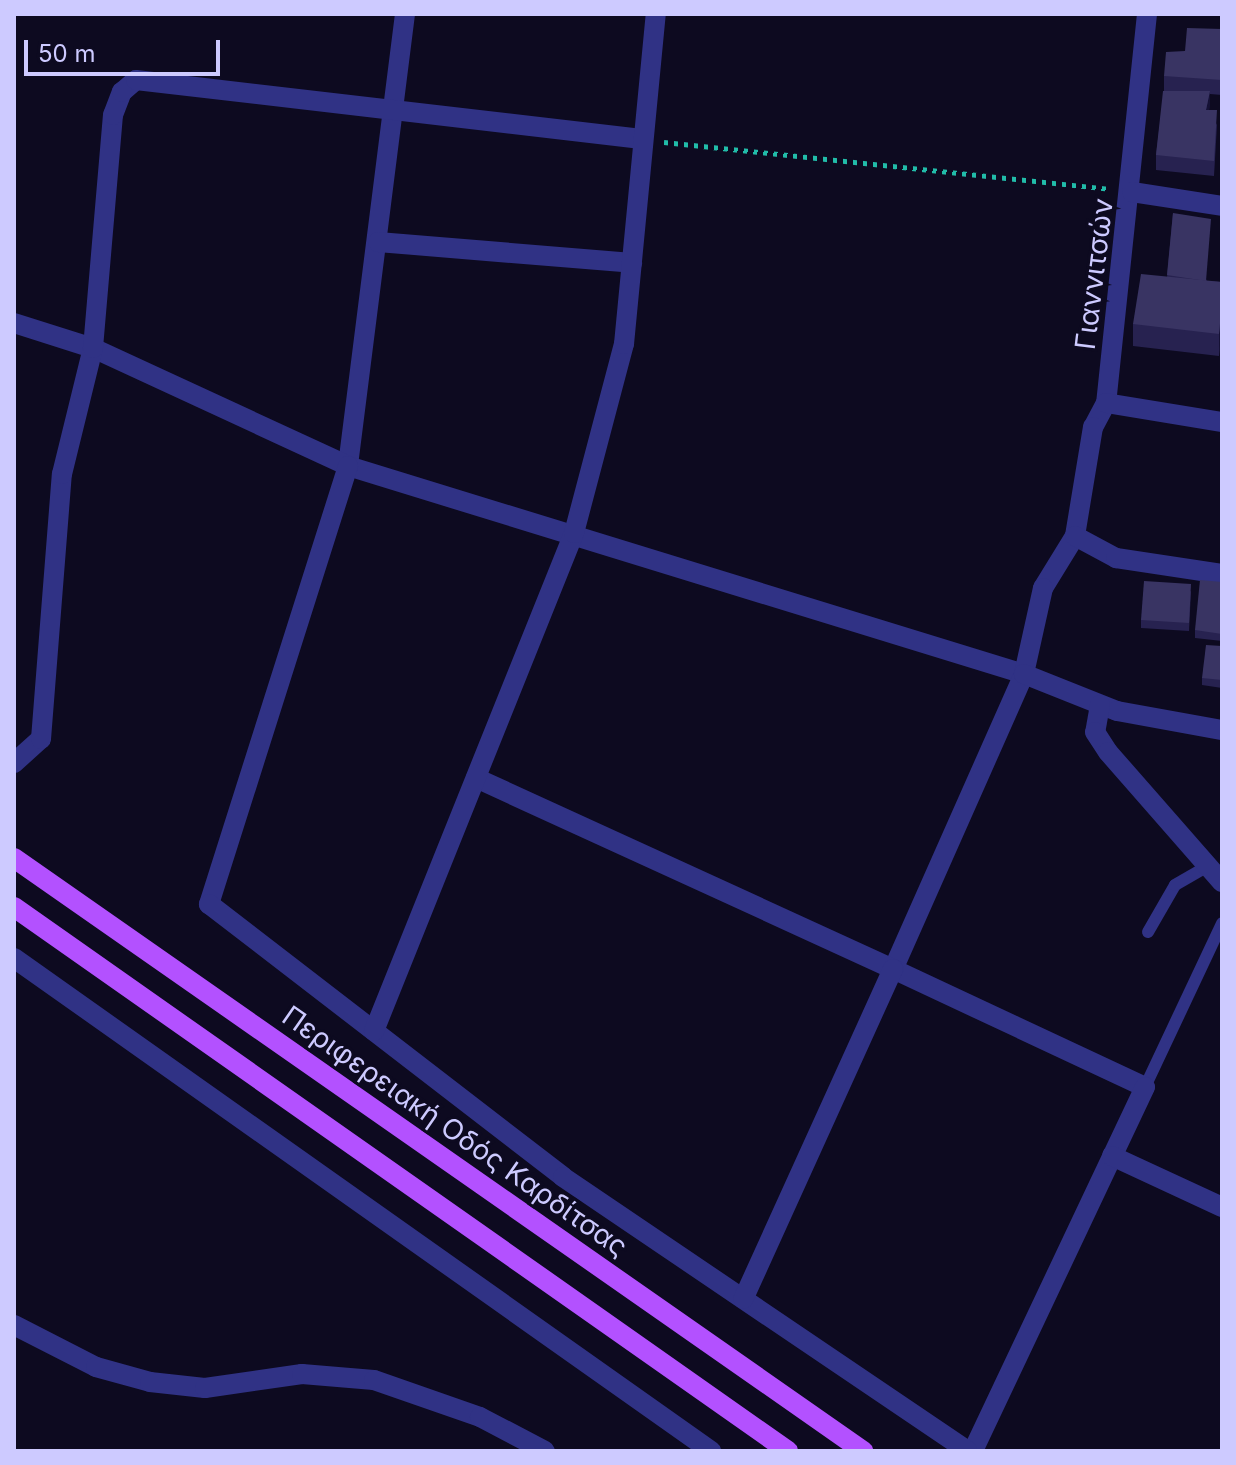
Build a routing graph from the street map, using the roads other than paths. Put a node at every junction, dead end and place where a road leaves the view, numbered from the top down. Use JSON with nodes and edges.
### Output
{"nodes":[{"id":1,"x":405,"y":14,"type":"edge"},
{"id":2,"x":656,"y":14,"type":"edge"},
{"id":3,"x":1147,"y":14,"type":"edge"},
{"id":4,"x":394,"y":108,"type":"junction"},
{"id":5,"x":642,"y":139,"type":"junction"},
{"id":6,"x":1132,"y":192,"type":"junction"},
{"id":7,"x":1222,"y":206,"type":"edge"},
{"id":8,"x":378,"y":242,"type":"junction"},
{"id":9,"x":632,"y":263,"type":"junction"},
{"id":10,"x":14,"y":323,"type":"edge"},
{"id":11,"x":93,"y":348,"type":"junction"},
{"id":12,"x":1106,"y":403,"type":"junction"},
{"id":13,"x":1222,"y":422,"type":"edge"},
{"id":14,"x":348,"y":466,"type":"junction"},
{"id":15,"x":574,"y":533,"type":"junction"},
{"id":16,"x":1075,"y":536,"type":"junction"},
{"id":17,"x":1222,"y":574,"type":"edge"},
{"id":18,"x":1024,"y":674,"type":"junction"},
{"id":19,"x":1100,"y":705,"type":"junction"},
{"id":20,"x":1222,"y":730,"type":"edge"},
{"id":21,"x":14,"y":763,"type":"edge"},
{"id":22,"x":476,"y":778,"type":"junction"},
{"id":23,"x":14,"y":858,"type":"edge"},
{"id":24,"x":1206,"y":867,"type":"junction"},
{"id":25,"x":1222,"y":882,"type":"edge"},
{"id":26,"x":14,"y":907,"type":"edge"},
{"id":27,"x":1222,"y":923,"type":"edge"},
{"id":28,"x":1148,"y":932,"type":"dead end"},
{"id":29,"x":14,"y":958,"type":"edge"},
{"id":30,"x":893,"y":969,"type":"junction"},
{"id":31,"x":374,"y":1031,"type":"junction"},
{"id":32,"x":1145,"y":1087,"type":"junction"},
{"id":33,"x":1112,"y":1156,"type":"junction"},
{"id":34,"x":1222,"y":1207,"type":"edge"},
{"id":35,"x":743,"y":1299,"type":"junction"},
{"id":36,"x":14,"y":1325,"type":"edge"},
{"id":37,"x":545,"y":1451,"type":"edge"},
{"id":38,"x":711,"y":1451,"type":"edge"},
{"id":39,"x":788,"y":1451,"type":"edge"},
{"id":40,"x":863,"y":1451,"type":"edge"},
{"id":41,"x":967,"y":1451,"type":"edge"},
{"id":42,"x":973,"y":1451,"type":"edge"}],
"edges":[{"from":1,"to":4,"type":"street"},
{"from":2,"to":5,"type":"street"},
{"from":3,"to":6,"type":"street","name":"Γιαννιτσών"},
{"from":4,"to":5,"type":"street"},
{"from":4,"to":8,"type":"street"},
{"from":4,"to":11,"type":"street"},
{"from":5,"to":9,"type":"street"},
{"from":6,"to":7,"type":"street"},
{"from":6,"to":12,"type":"street","name":"Γιαννιτσών"},
{"from":8,"to":9,"type":"street"},
{"from":8,"to":14,"type":"street"},
{"from":9,"to":15,"type":"street"},
{"from":10,"to":11,"type":"street"},
{"from":11,"to":14,"type":"street"},
{"from":11,"to":21,"type":"street"},
{"from":12,"to":13,"type":"street"},
{"from":12,"to":16,"type":"street","name":"Γιαννιτσών"},
{"from":14,"to":15,"type":"street"},
{"from":14,"to":31,"type":"street"},
{"from":15,"to":18,"type":"street"},
{"from":15,"to":22,"type":"street"},
{"from":16,"to":17,"type":"street"},
{"from":16,"to":18,"type":"street"},
{"from":18,"to":19,"type":"street"},
{"from":18,"to":30,"type":"street"},
{"from":19,"to":20,"type":"street"},
{"from":19,"to":24,"type":"street"},
{"from":22,"to":30,"type":"street"},
{"from":22,"to":31,"type":"street"},
{"from":23,"to":40,"type":"main road","name":"Περιφερειακή Οδός Καρδίτσας"},
{"from":24,"to":25,"type":"street"},
{"from":24,"to":28,"type":"lane"},
{"from":26,"to":39,"type":"main road"},
{"from":27,"to":32,"type":"lane"},
{"from":29,"to":38,"type":"street"},
{"from":30,"to":32,"type":"street"},
{"from":30,"to":35,"type":"street"},
{"from":31,"to":35,"type":"street"},
{"from":32,"to":33,"type":"street"},
{"from":33,"to":34,"type":"street"},
{"from":33,"to":42,"type":"street"},
{"from":35,"to":41,"type":"street"},
{"from":36,"to":37,"type":"street"}]}
